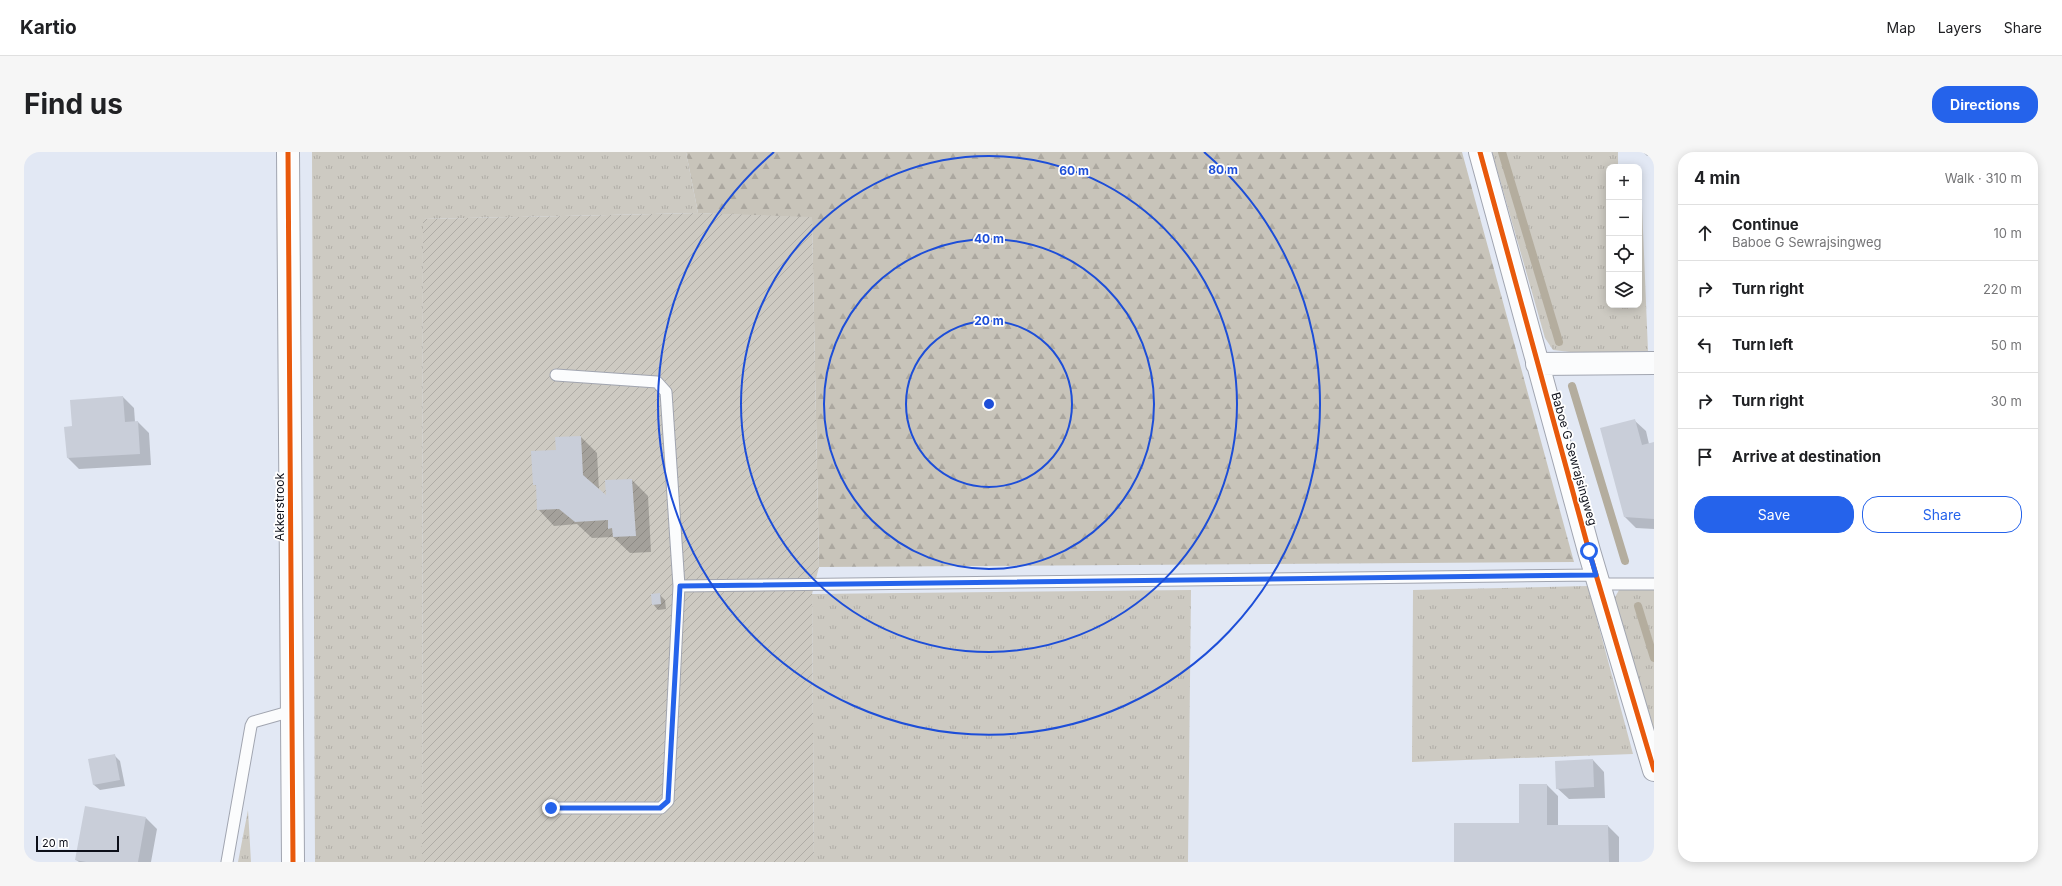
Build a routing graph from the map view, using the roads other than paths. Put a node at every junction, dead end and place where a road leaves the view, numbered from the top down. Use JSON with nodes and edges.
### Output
{"nodes":[{"id":1,"x":288,"y":152,"type":"edge"},
{"id":2,"x":1480,"y":152,"type":"edge"},
{"id":3,"x":1654,"y":363,"type":"edge"},
{"id":4,"x":1537,"y":364,"type":"junction"},
{"id":5,"x":556,"y":375,"type":"dead end"},
{"id":6,"x":1598,"y":580,"type":"junction"},
{"id":7,"x":1654,"y":584,"type":"edge"},
{"id":8,"x":680,"y":586,"type":"junction"},
{"id":9,"x":292,"y":711,"type":"junction"},
{"id":10,"x":1654,"y":770,"type":"edge"},
{"id":11,"x":551,"y":808,"type":"dead end"},
{"id":12,"x":227,"y":862,"type":"edge"},
{"id":13,"x":293,"y":862,"type":"edge"}],
"edges":[{"from":1,"to":9,"type":"street","name":"Akkerstrook"},
{"from":2,"to":4,"type":"street","name":"Baboe G Sewrajsingweg"},
{"from":3,"to":4,"type":"street"},
{"from":4,"to":6,"type":"street","name":"Baboe G Sewrajsingweg"},
{"from":5,"to":8,"type":"lane"},
{"from":6,"to":7,"type":"lane"},
{"from":6,"to":8,"type":"lane"},
{"from":6,"to":10,"type":"street","name":"Baboe G Sewrajsingweg"},
{"from":8,"to":11,"type":"lane"},
{"from":9,"to":12,"type":"lane"},
{"from":9,"to":13,"type":"street","name":"Akkerstrook"}]}
